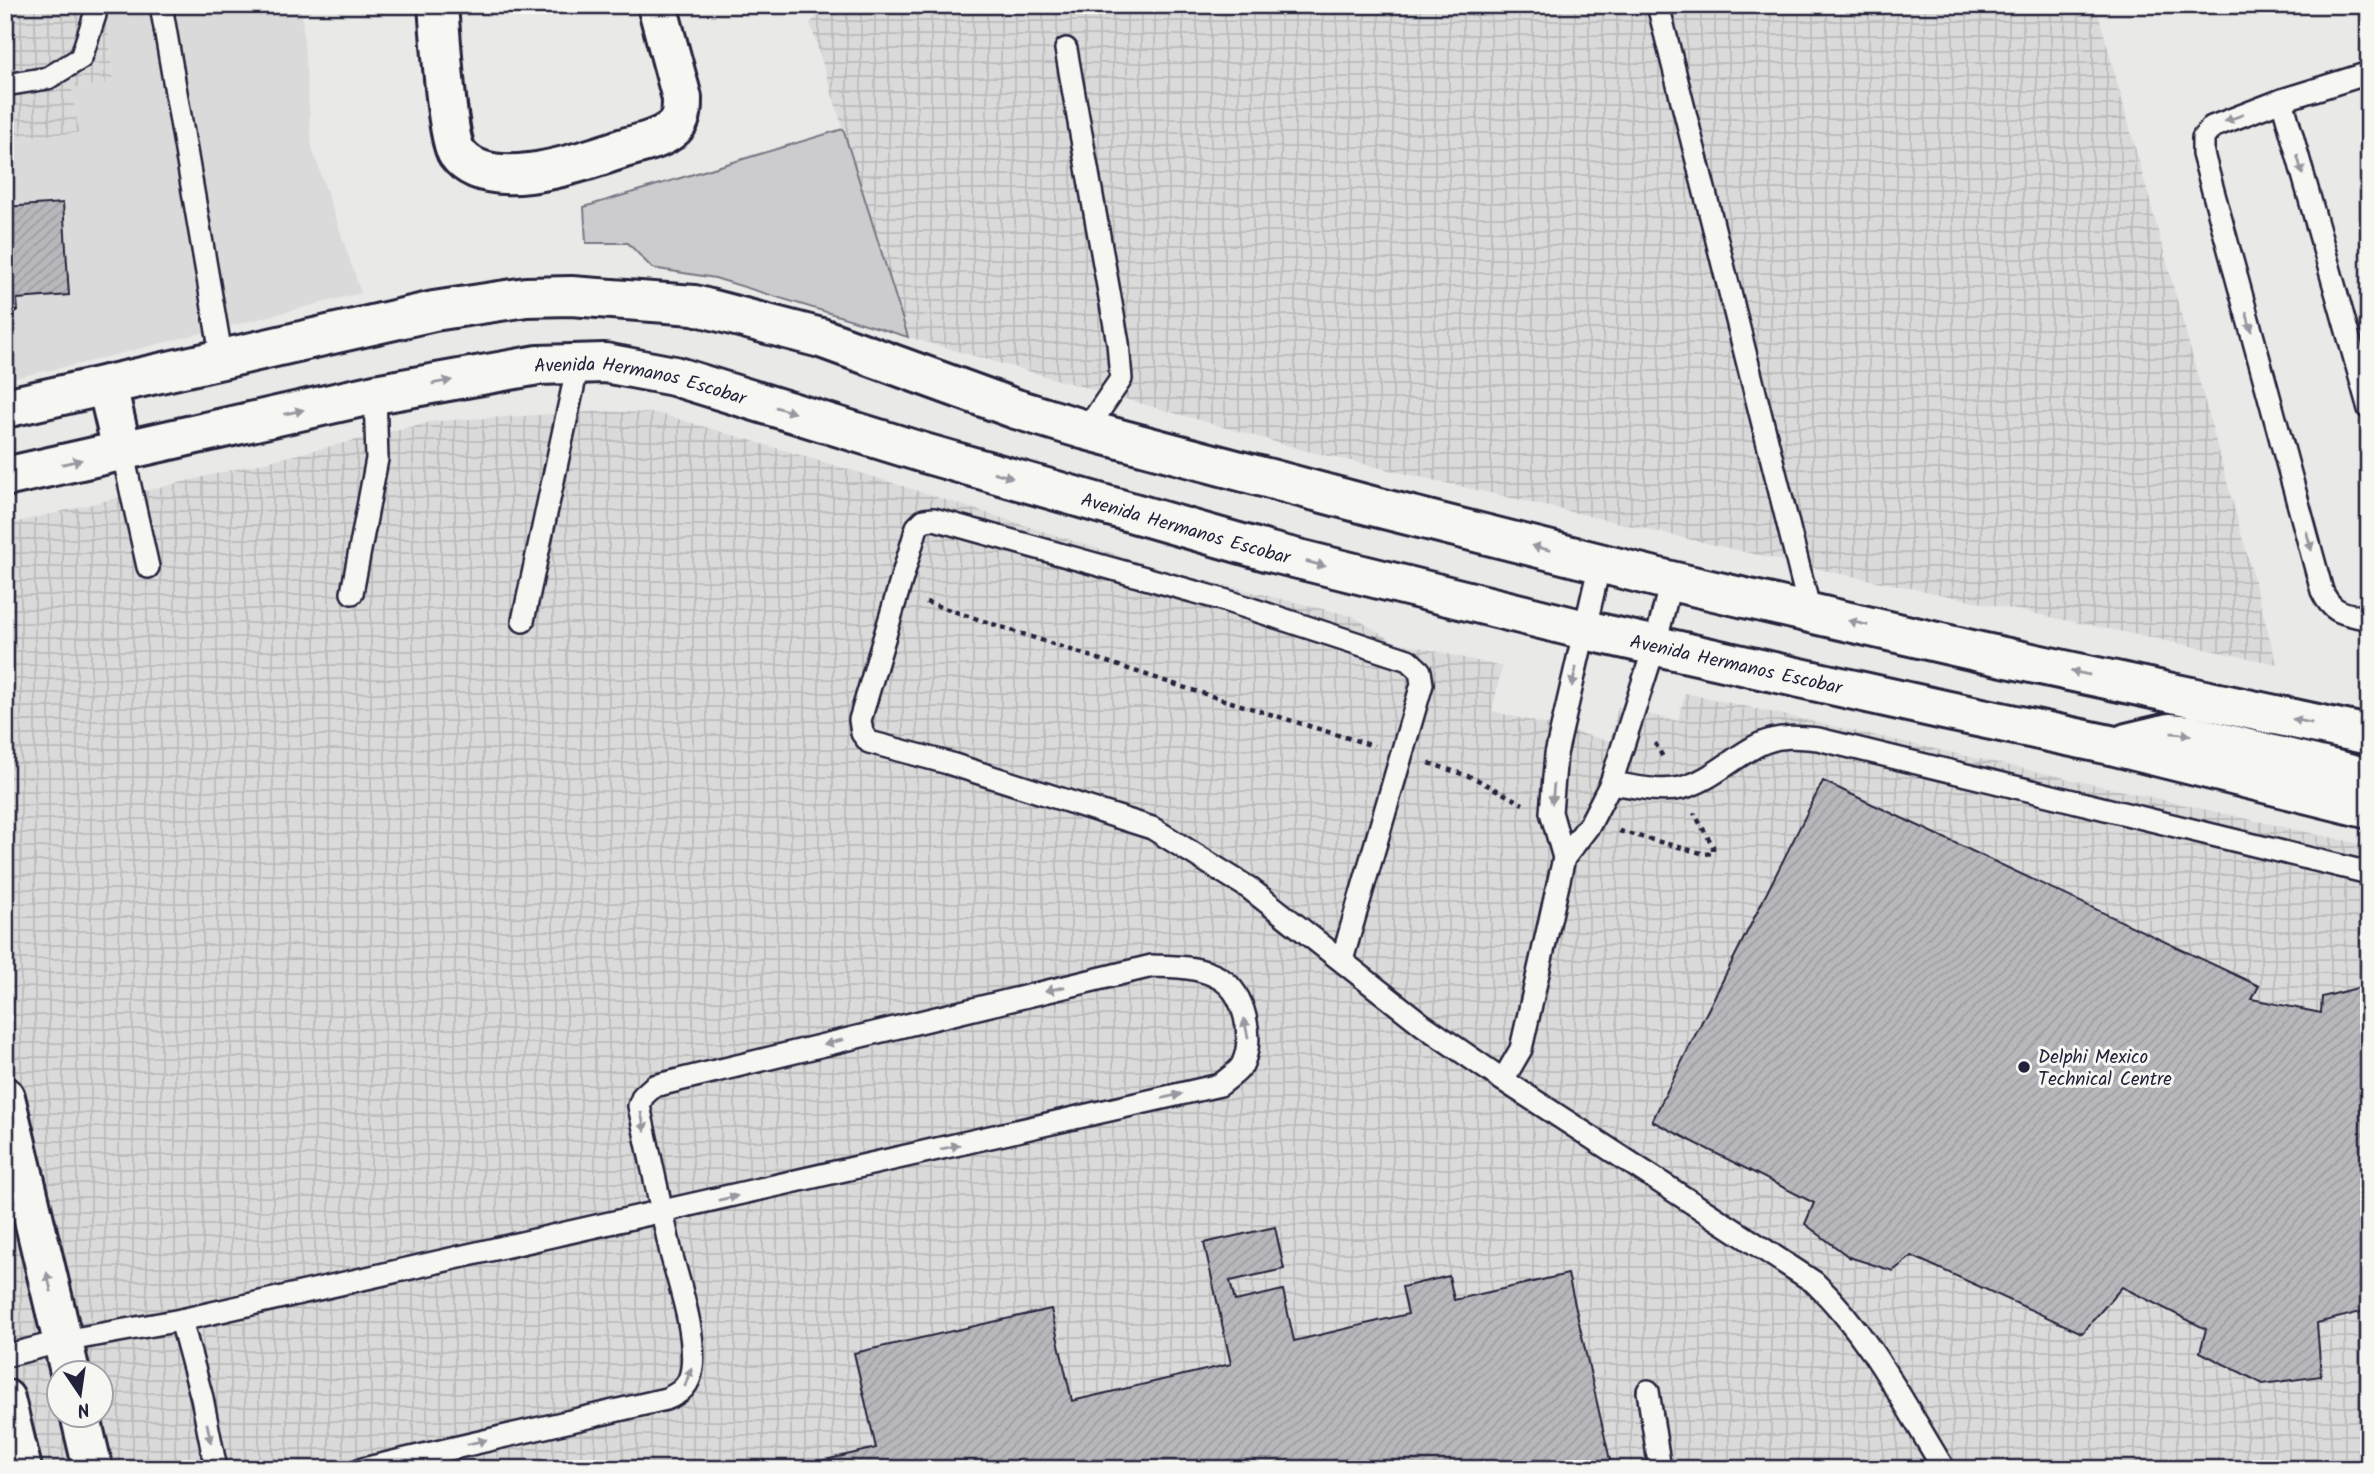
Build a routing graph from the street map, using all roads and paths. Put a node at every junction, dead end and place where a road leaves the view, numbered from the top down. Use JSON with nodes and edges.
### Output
{"nodes":[{"id":1,"x":94,"y":5,"type":"edge"},
{"id":2,"x":160,"y":5,"type":"edge"},
{"id":3,"x":438,"y":5,"type":"edge"},
{"id":4,"x":657,"y":5,"type":"edge"},
{"id":5,"x":1658,"y":5,"type":"edge"},
{"id":6,"x":1066,"y":49,"type":"dead end"},
{"id":7,"x":2369,"y":73,"type":"edge"},
{"id":8,"x":5,"y":85,"type":"edge"},
{"id":9,"x":2281,"y":100,"type":"junction"},
{"id":10,"x":222,"y":360,"type":"junction"},
{"id":11,"x":578,"y":364,"type":"junction"},
{"id":12,"x":107,"y":385,"type":"junction"},
{"id":13,"x":375,"y":394,"type":"junction"},
{"id":14,"x":5,"y":408,"type":"edge"},
{"id":15,"x":2369,"y":409,"type":"edge"},
{"id":16,"x":1086,"y":430,"type":"junction"},
{"id":17,"x":122,"y":450,"type":"junction"},
{"id":18,"x":5,"y":477,"type":"edge"},
{"id":19,"x":1600,"y":563,"type":"junction"},
{"id":20,"x":148,"y":567,"type":"dead end"},
{"id":21,"x":1671,"y":581,"type":"junction"},
{"id":22,"x":897,"y":592,"type":"junction"},
{"id":23,"x":352,"y":593,"type":"dead end"},
{"id":24,"x":1810,"y":612,"type":"junction"},
{"id":25,"x":2369,"y":619,"type":"edge"},
{"id":26,"x":523,"y":621,"type":"dead end"},
{"id":27,"x":1585,"y":630,"type":"junction"},
{"id":28,"x":1655,"y":645,"type":"junction"},
{"id":29,"x":2369,"y":735,"type":"edge"},
{"id":30,"x":2115,"y":746,"type":"junction"},
{"id":31,"x":1402,"y":754,"type":"junction"},
{"id":32,"x":2369,"y":778,"type":"edge"},
{"id":33,"x":1611,"y":783,"type":"junction"},
{"id":34,"x":2369,"y":809,"type":"edge"},
{"id":35,"x":1551,"y":812,"type":"junction"},
{"id":36,"x":1590,"y":824,"type":"junction"},
{"id":37,"x":1713,"y":853,"type":"dead end"},
{"id":38,"x":1564,"y":858,"type":"junction"},
{"id":39,"x":2369,"y":873,"type":"edge"},
{"id":40,"x":1342,"y":960,"type":"junction"},
{"id":41,"x":1503,"y":1080,"type":"junction"},
{"id":42,"x":5,"y":1097,"type":"edge"},
{"id":43,"x":662,"y":1213,"type":"junction"},
{"id":44,"x":181,"y":1320,"type":"junction"},
{"id":45,"x":5,"y":1356,"type":"edge"},
{"id":46,"x":66,"y":1357,"type":"edge"},
{"id":47,"x":1648,"y":1391,"type":"dead end"},
{"id":48,"x":5,"y":1399,"type":"edge"},
{"id":49,"x":83,"y":1428,"type":"edge"},
{"id":50,"x":22,"y":1469,"type":"edge"},
{"id":51,"x":93,"y":1469,"type":"edge"},
{"id":52,"x":216,"y":1469,"type":"edge"},
{"id":53,"x":363,"y":1469,"type":"edge"},
{"id":54,"x":1660,"y":1469,"type":"edge"},
{"id":55,"x":1944,"y":1469,"type":"edge"}],
"edges":[{"from":1,"to":8,"type":"lane"},
{"from":2,"to":10,"type":"lane"},
{"from":3,"to":4,"type":"main road"},
{"from":5,"to":24,"type":"lane"},
{"from":6,"to":16,"type":"lane"},
{"from":7,"to":9,"type":"lane"},
{"from":9,"to":15,"type":"lane","one_way":true},
{"from":9,"to":25,"type":"lane","one_way":true},
{"from":10,"to":12,"type":"main road"},
{"from":10,"to":16,"type":"main road"},
{"from":13,"to":11,"type":"main road","name":"Avenida Hermanos Escobar","one_way":true},
{"from":11,"to":26,"type":"lane"},
{"from":11,"to":27,"type":"main road","name":"Avenida Hermanos Escobar","one_way":true},
{"from":12,"to":14,"type":"main road"},
{"from":12,"to":17,"type":"main road"},
{"from":17,"to":13,"type":"main road","name":"Avenida Hermanos Escobar","one_way":true},
{"from":13,"to":23,"type":"lane"},
{"from":19,"to":16,"type":"main road","one_way":true},
{"from":18,"to":17,"type":"main road","name":"Avenida Hermanos Escobar","one_way":true},
{"from":17,"to":20,"type":"lane"},
{"from":19,"to":21,"type":"main road"},
{"from":19,"to":27,"type":"lane"},
{"from":21,"to":24,"type":"main road"},
{"from":21,"to":28,"type":"lane"},
{"from":22,"to":31,"type":"path"},
{"from":22,"to":31,"type":"lane"},
{"from":22,"to":40,"type":"lane"},
{"from":29,"to":24,"type":"main road","one_way":true},
{"from":27,"to":28,"type":"main road","name":"Avenida Hermanos Escobar"},
{"from":27,"to":35,"type":"lane","one_way":true},
{"from":28,"to":30,"type":"main road","name":"Avenida Hermanos Escobar"},
{"from":28,"to":33,"type":"lane"},
{"from":30,"to":32,"type":"main road","one_way":true},
{"from":30,"to":34,"type":"main road","name":"Avenida Hermanos Escobar"},
{"from":31,"to":35,"type":"path"},
{"from":31,"to":40,"type":"lane"},
{"from":33,"to":36,"type":"lane"},
{"from":33,"to":39,"type":"lane"},
{"from":35,"to":38,"type":"lane"},
{"from":36,"to":37,"type":"path"},
{"from":36,"to":38,"type":"lane"},
{"from":38,"to":41,"type":"lane"},
{"from":40,"to":41,"type":"lane"},
{"from":41,"to":55,"type":"lane"},
{"from":46,"to":42,"type":"main road","one_way":true},
{"from":43,"to":43,"type":"lane","one_way":true},
{"from":43,"to":44,"type":"lane"},
{"from":53,"to":43,"type":"lane","one_way":true},
{"from":44,"to":46,"type":"lane"},
{"from":44,"to":52,"type":"lane","one_way":true},
{"from":45,"to":46,"type":"lane"},
{"from":47,"to":54,"type":"lane"},
{"from":48,"to":50,"type":"main road"},
{"from":49,"to":51,"type":"main road"}]}
